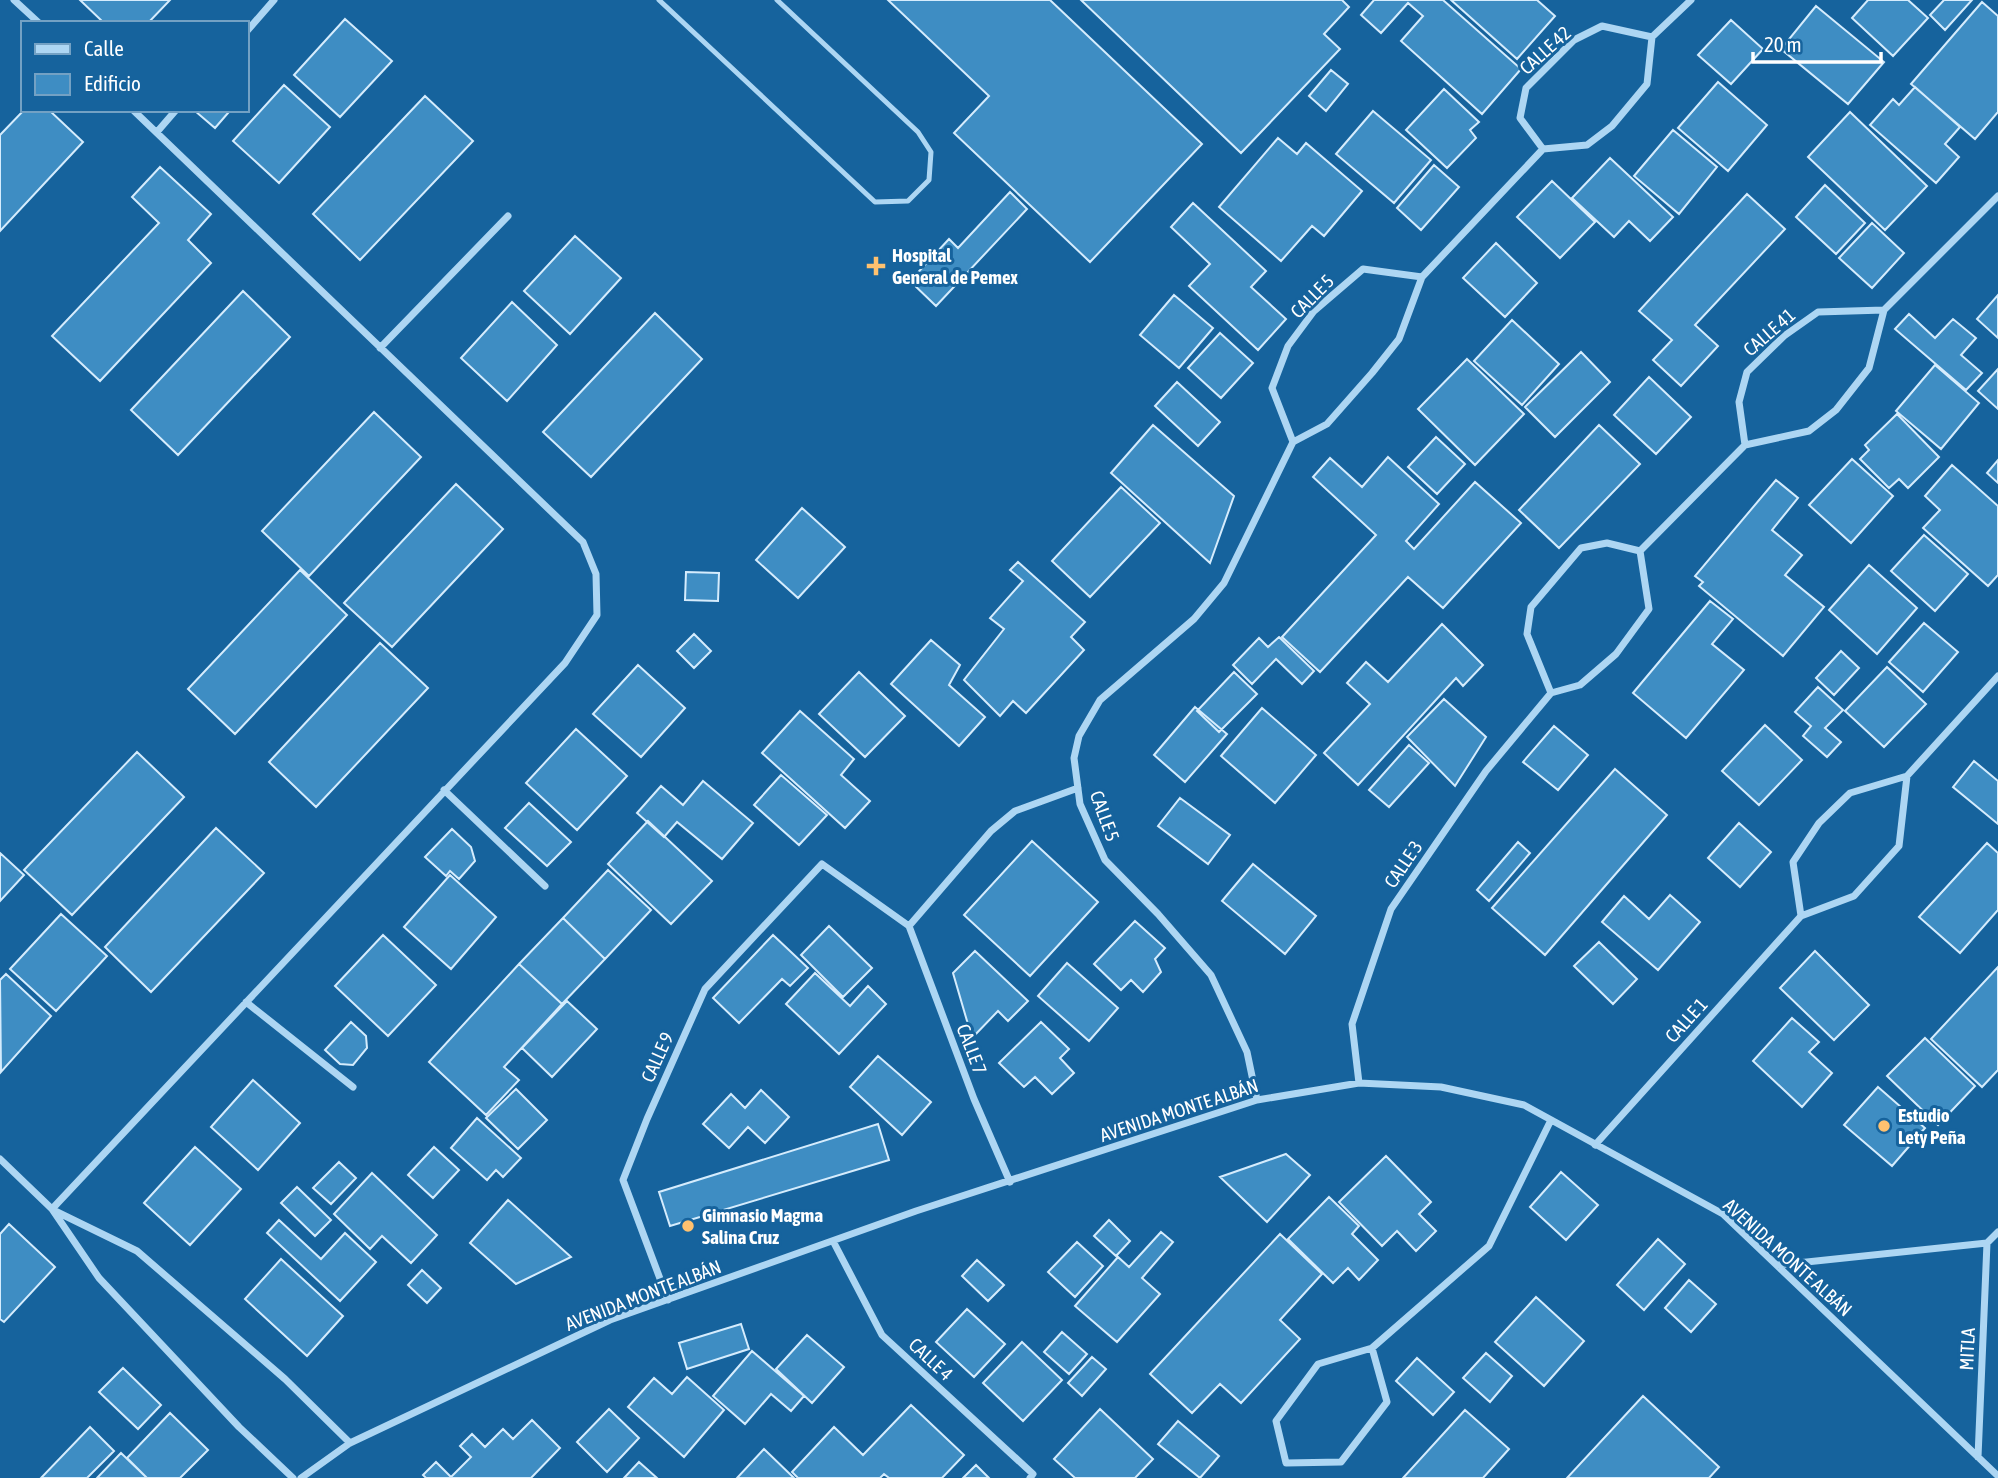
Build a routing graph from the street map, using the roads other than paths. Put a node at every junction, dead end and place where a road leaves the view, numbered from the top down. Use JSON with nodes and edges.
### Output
{"nodes":[{"id":1,"x":14,"y":0,"type":"edge"},
{"id":2,"x":274,"y":0,"type":"edge"},
{"id":3,"x":659,"y":0,"type":"edge"},
{"id":4,"x":777,"y":0,"type":"edge"},
{"id":5,"x":1691,"y":0,"type":"edge"},
{"id":6,"x":36,"y":21,"type":"edge"},
{"id":7,"x":248,"y":30,"type":"edge"},
{"id":8,"x":1652,"y":37,"type":"junction"},
{"id":9,"x":135,"y":112,"type":"edge"},
{"id":10,"x":174,"y":112,"type":"edge"},
{"id":11,"x":157,"y":132,"type":"junction"},
{"id":12,"x":1543,"y":149,"type":"junction"},
{"id":13,"x":1998,"y":196,"type":"edge"},
{"id":14,"x":508,"y":216,"type":"dead end"},
{"id":15,"x":1422,"y":277,"type":"junction"},
{"id":16,"x":1884,"y":310,"type":"junction"},
{"id":17,"x":380,"y":348,"type":"junction"},
{"id":18,"x":1293,"y":442,"type":"junction"},
{"id":19,"x":1745,"y":445,"type":"junction"},
{"id":20,"x":1640,"y":551,"type":"junction"},
{"id":21,"x":1998,"y":676,"type":"edge"},
{"id":22,"x":1551,"y":693,"type":"junction"},
{"id":23,"x":1907,"y":776,"type":"junction"},
{"id":24,"x":1078,"y":788,"type":"junction"},
{"id":25,"x":444,"y":790,"type":"junction"},
{"id":26,"x":545,"y":886,"type":"dead end"},
{"id":27,"x":1801,"y":916,"type":"junction"},
{"id":28,"x":909,"y":926,"type":"junction"},
{"id":29,"x":246,"y":1002,"type":"junction"},
{"id":30,"x":1359,"y":1083,"type":"junction"},
{"id":31,"x":353,"y":1087,"type":"dead end"},
{"id":32,"x":1257,"y":1100,"type":"junction"},
{"id":33,"x":1551,"y":1120,"type":"junction"},
{"id":34,"x":1595,"y":1145,"type":"junction"},
{"id":35,"x":0,"y":1159,"type":"edge"},
{"id":36,"x":1010,"y":1182,"type":"junction"},
{"id":37,"x":52,"y":1209,"type":"junction"},
{"id":38,"x":1998,"y":1231,"type":"edge"},
{"id":39,"x":833,"y":1241,"type":"junction"},
{"id":40,"x":1987,"y":1243,"type":"junction"},
{"id":41,"x":1777,"y":1265,"type":"junction"},
{"id":42,"x":668,"y":1300,"type":"junction"},
{"id":43,"x":1372,"y":1348,"type":"junction"},
{"id":44,"x":350,"y":1443,"type":"junction"},
{"id":45,"x":1978,"y":1457,"type":"junction"},
{"id":46,"x":1998,"y":1476,"type":"edge"},
{"id":47,"x":293,"y":1478,"type":"edge"},
{"id":48,"x":301,"y":1478,"type":"edge"},
{"id":49,"x":1030,"y":1478,"type":"edge"}],
"edges":[{"from":1,"to":6,"type":"street"},
{"from":2,"to":7,"type":"street"},
{"from":3,"to":4,"type":"lane"},
{"from":5,"to":8,"type":"street"},
{"from":8,"to":12,"type":"street"},
{"from":8,"to":12,"type":"street","name":"CALLE 42"},
{"from":9,"to":11,"type":"street"},
{"from":10,"to":11,"type":"street"},
{"from":11,"to":17,"type":"street"},
{"from":12,"to":15,"type":"street"},
{"from":13,"to":16,"type":"street"},
{"from":14,"to":17,"type":"street"},
{"from":15,"to":18,"type":"street"},
{"from":15,"to":18,"type":"street","name":"CALLE 5"},
{"from":16,"to":19,"type":"street"},
{"from":16,"to":19,"type":"street","name":"CALLE 41"},
{"from":17,"to":25,"type":"street"},
{"from":18,"to":24,"type":"street","name":"CALLE 5"},
{"from":19,"to":20,"type":"street"},
{"from":20,"to":22,"type":"street"},
{"from":20,"to":22,"type":"street"},
{"from":21,"to":23,"type":"street"},
{"from":22,"to":30,"type":"street","name":"CALLE 3"},
{"from":23,"to":27,"type":"street","name":"CALLE 1"},
{"from":23,"to":27,"type":"street"},
{"from":24,"to":28,"type":"street"},
{"from":24,"to":32,"type":"street","name":"CALLE 5"},
{"from":25,"to":26,"type":"street"},
{"from":25,"to":29,"type":"street"},
{"from":27,"to":34,"type":"street","name":"CALLE 1"},
{"from":28,"to":36,"type":"street","name":"CALLE 7"},
{"from":28,"to":42,"type":"street","name":"CALLE 9"},
{"from":29,"to":31,"type":"street"},
{"from":29,"to":37,"type":"street"},
{"from":30,"to":32,"type":"street","name":"AVENIDA MONTE ALBÁN"},
{"from":30,"to":33,"type":"street","name":"AVENIDA MONTE ALBÁN"},
{"from":32,"to":36,"type":"street","name":"AVENIDA MONTE ALBÁN"},
{"from":33,"to":34,"type":"street","name":"AVENIDA MONTE ALBÁN"},
{"from":33,"to":43,"type":"street"},
{"from":34,"to":41,"type":"street","name":"AVENIDA MONTE ALBÁN"},
{"from":35,"to":37,"type":"street"},
{"from":36,"to":39,"type":"street","name":"AVENIDA MONTE ALBÁN"},
{"from":37,"to":44,"type":"street"},
{"from":37,"to":47,"type":"street"},
{"from":38,"to":40,"type":"street"},
{"from":39,"to":42,"type":"street","name":"AVENIDA MONTE ALBÁN"},
{"from":39,"to":49,"type":"street","name":"CALLE 4"},
{"from":40,"to":41,"type":"street"},
{"from":40,"to":45,"type":"street","name":"MITLA"},
{"from":41,"to":45,"type":"street","name":"AVENIDA MONTE ALBÁN"},
{"from":42,"to":44,"type":"street","name":"AVENIDA MONTE ALBÁN"},
{"from":43,"to":43,"type":"street"},
{"from":44,"to":48,"type":"street","name":"AVENIDA MONTE ALBÁN"},
{"from":45,"to":46,"type":"street","name":"AVENIDA MONTE ALBÁN"}]}
